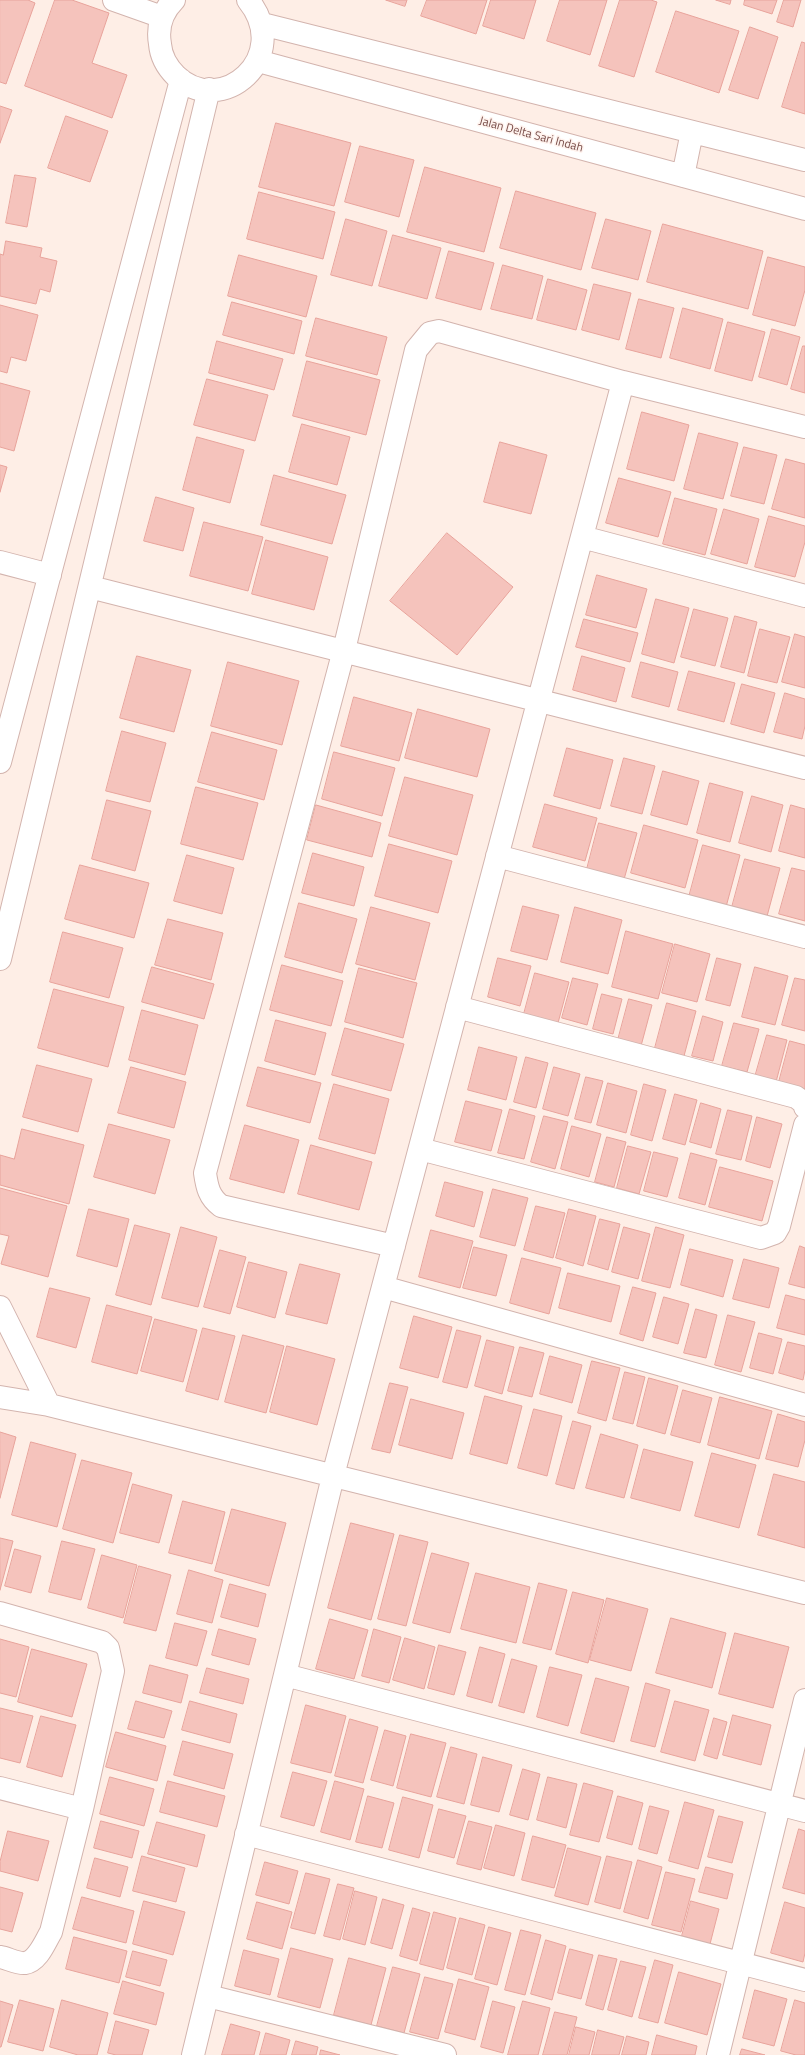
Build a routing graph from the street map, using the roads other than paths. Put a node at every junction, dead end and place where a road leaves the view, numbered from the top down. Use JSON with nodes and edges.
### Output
{"nodes":[{"id":1,"x":114,"y":0,"type":"edge"},
{"id":2,"x":248,"y":0,"type":"edge"},
{"id":3,"x":168,"y":8,"type":"edge"},
{"id":4,"x":262,"y":24,"type":"junction"},
{"id":5,"x":258,"y":61,"type":"junction"},
{"id":6,"x":181,"y":80,"type":"junction"},
{"id":7,"x":209,"y":89,"type":"junction"},
{"id":8,"x":692,"y":132,"type":"junction"},
{"id":9,"x":805,"y":160,"type":"edge"},
{"id":10,"x":684,"y":176,"type":"junction"},
{"id":11,"x":805,"y":209,"type":"edge"},
{"id":12,"x":623,"y":382,"type":"junction"},
{"id":13,"x":805,"y":427,"type":"edge"},
{"id":14,"x":582,"y":537,"type":"junction"},
{"id":15,"x":0,"y":562,"type":"edge"},
{"id":16,"x":50,"y":575,"type":"junction"},
{"id":17,"x":90,"y":587,"type":"junction"},
{"id":18,"x":805,"y":596,"type":"edge"},
{"id":19,"x":344,"y":650,"type":"junction"},
{"id":20,"x":538,"y":700,"type":"junction"},
{"id":21,"x":0,"y":762,"type":"edge"},
{"id":22,"x":805,"y":768,"type":"edge"},
{"id":23,"x":497,"y":856,"type":"junction"},
{"id":24,"x":3,"y":930,"type":"edge"},
{"id":25,"x":805,"y":937,"type":"edge"},
{"id":26,"x":0,"y":959,"type":"edge"},
{"id":27,"x":457,"y":1007,"type":"junction"},
{"id":28,"x":805,"y":1107,"type":"edge"},
{"id":29,"x":805,"y":1125,"type":"edge"},
{"id":30,"x":420,"y":1149,"type":"junction"},
{"id":31,"x":394,"y":1246,"type":"junction"},
{"id":32,"x":383,"y":1287,"type":"junction"},
{"id":33,"x":0,"y":1307,"type":"edge"},
{"id":34,"x":0,"y":1397,"type":"edge"},
{"id":35,"x":49,"y":1405,"type":"junction"},
{"id":36,"x":805,"y":1405,"type":"edge"},
{"id":37,"x":334,"y":1476,"type":"junction"},
{"id":38,"x":805,"y":1593,"type":"edge"},
{"id":39,"x":0,"y":1613,"type":"edge"},
{"id":40,"x":285,"y":1674,"type":"junction"},
{"id":41,"x":805,"y":1700,"type":"edge"},
{"id":42,"x":0,"y":1788,"type":"edge"},
{"id":43,"x":779,"y":1805,"type":"junction"},
{"id":44,"x":82,"y":1809,"type":"junction"},
{"id":45,"x":805,"y":1811,"type":"edge"},
{"id":46,"x":246,"y":1834,"type":"junction"},
{"id":47,"x":0,"y":1957,"type":"edge"},
{"id":48,"x":740,"y":1965,"type":"junction"},
{"id":49,"x":805,"y":1980,"type":"edge"},
{"id":50,"x":208,"y":1996,"type":"junction"},
{"id":51,"x":193,"y":2055,"type":"edge"},
{"id":52,"x":445,"y":2055,"type":"edge"},
{"id":53,"x":718,"y":2055,"type":"edge"}],
"edges":[{"from":1,"to":3,"type":"street"},
{"from":2,"to":4,"type":"street"},
{"from":3,"to":6,"type":"street"},
{"from":4,"to":5,"type":"street"},
{"from":4,"to":8,"type":"street"},
{"from":5,"to":7,"type":"street"},
{"from":5,"to":10,"type":"street","name":"Jalan Delta Sari Indah"},
{"from":6,"to":7,"type":"street"},
{"from":6,"to":16,"type":"street"},
{"from":7,"to":17,"type":"street"},
{"from":8,"to":9,"type":"street"},
{"from":8,"to":10,"type":"street"},
{"from":10,"to":11,"type":"street","name":"Jalan Delta Sari Indah"},
{"from":12,"to":13,"type":"street"},
{"from":12,"to":14,"type":"street"},
{"from":12,"to":19,"type":"street"},
{"from":14,"to":18,"type":"street"},
{"from":14,"to":20,"type":"street"},
{"from":15,"to":16,"type":"street"},
{"from":16,"to":21,"type":"street"},
{"from":17,"to":19,"type":"street"},
{"from":17,"to":24,"type":"street"},
{"from":19,"to":20,"type":"street"},
{"from":19,"to":31,"type":"street"},
{"from":20,"to":22,"type":"street"},
{"from":20,"to":23,"type":"street"},
{"from":23,"to":25,"type":"street"},
{"from":23,"to":27,"type":"street"},
{"from":24,"to":26,"type":"street"},
{"from":27,"to":28,"type":"street"},
{"from":27,"to":30,"type":"street"},
{"from":29,"to":30,"type":"street"},
{"from":30,"to":31,"type":"street"},
{"from":31,"to":32,"type":"street"},
{"from":32,"to":36,"type":"street"},
{"from":32,"to":37,"type":"street"},
{"from":33,"to":35,"type":"street"},
{"from":34,"to":35,"type":"street"},
{"from":35,"to":37,"type":"street"},
{"from":37,"to":38,"type":"street"},
{"from":37,"to":40,"type":"street"},
{"from":39,"to":44,"type":"street"},
{"from":40,"to":43,"type":"street"},
{"from":40,"to":46,"type":"street"},
{"from":41,"to":43,"type":"street"},
{"from":42,"to":44,"type":"street"},
{"from":43,"to":45,"type":"street"},
{"from":43,"to":48,"type":"street"},
{"from":44,"to":47,"type":"street"},
{"from":46,"to":48,"type":"street"},
{"from":46,"to":50,"type":"street"},
{"from":48,"to":49,"type":"street"},
{"from":48,"to":53,"type":"street"},
{"from":50,"to":51,"type":"street"},
{"from":50,"to":52,"type":"street"}]}
